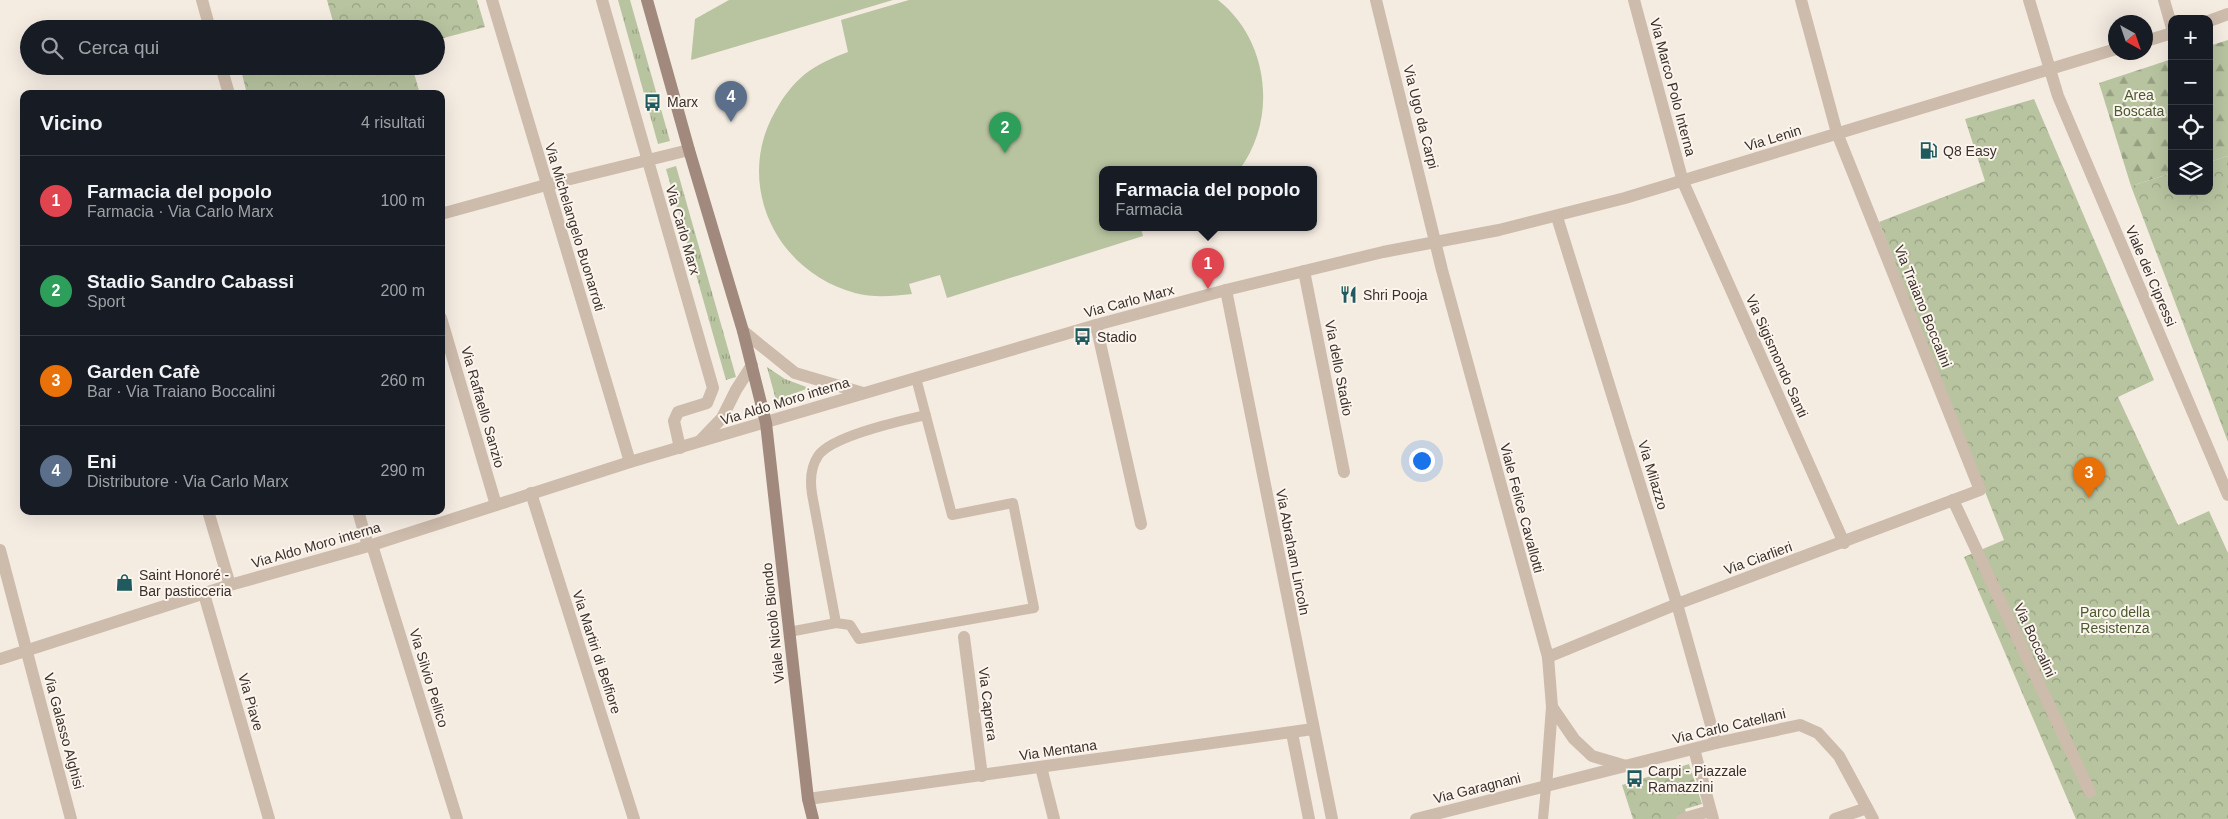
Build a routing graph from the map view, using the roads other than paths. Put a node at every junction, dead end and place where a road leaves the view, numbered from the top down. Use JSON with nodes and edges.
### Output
{"nodes":[{"id":1,"x":202,"y":0,"type":"edge"},
{"id":2,"x":492,"y":0,"type":"edge"},
{"id":3,"x":602,"y":0,"type":"edge"},
{"id":4,"x":647,"y":0,"type":"edge"},
{"id":5,"x":1376,"y":0,"type":"edge"},
{"id":6,"x":1634,"y":0,"type":"edge"},
{"id":7,"x":1801,"y":0,"type":"edge"},
{"id":8,"x":2029,"y":0,"type":"edge"},
{"id":9,"x":2164,"y":0,"type":"edge"},
{"id":10,"x":2228,"y":14,"type":"edge"},
{"id":11,"x":2168,"y":15,"type":"edge"},
{"id":12,"x":208,"y":20,"type":"edge"},
{"id":13,"x":2213,"y":20,"type":"edge"},
{"id":14,"x":2168,"y":34,"type":"edge"},
{"id":15,"x":2153,"y":39,"type":"edge"},
{"id":16,"x":2108,"y":51,"type":"edge"},
{"id":17,"x":2048,"y":68,"type":"junction"},
{"id":18,"x":224,"y":75,"type":"edge"},
{"id":19,"x":228,"y":90,"type":"edge"},
{"id":20,"x":1837,"y":133,"type":"junction"},
{"id":21,"x":688,"y":150,"type":"junction"},
{"id":22,"x":648,"y":161,"type":"junction"},
{"id":23,"x":1683,"y":182,"type":"junction"},
{"id":24,"x":546,"y":185,"type":"junction"},
{"id":25,"x":445,"y":213,"type":"edge"},
{"id":26,"x":1556,"y":217,"type":"junction"},
{"id":27,"x":1436,"y":242,"type":"junction"},
{"id":28,"x":1304,"y":271,"type":"junction"},
{"id":29,"x":1226,"y":290,"type":"junction"},
{"id":30,"x":1096,"y":326,"type":"junction"},
{"id":31,"x":743,"y":331,"type":"junction"},
{"id":32,"x":445,"y":332,"type":"edge"},
{"id":33,"x":752,"y":365,"type":"junction"},
{"id":34,"x":916,"y":378,"type":"junction"},
{"id":35,"x":863,"y":393,"type":"junction"},
{"id":36,"x":926,"y":415,"type":"junction"},
{"id":37,"x":766,"y":423,"type":"junction"},
{"id":38,"x":698,"y":443,"type":"junction"},
{"id":39,"x":680,"y":448,"type":"junction"},
{"id":40,"x":630,"y":462,"type":"junction"},
{"id":41,"x":1344,"y":472,"type":"dead end"},
{"id":42,"x":1980,"y":490,"type":"joint"},
{"id":43,"x":531,"y":493,"type":"junction"},
{"id":44,"x":2228,"y":495,"type":"edge"},
{"id":45,"x":1953,"y":500,"type":"junction"},
{"id":46,"x":496,"y":505,"type":"junction"},
{"id":47,"x":209,"y":515,"type":"edge"},
{"id":48,"x":359,"y":515,"type":"edge"},
{"id":49,"x":1141,"y":524,"type":"dead end"},
{"id":50,"x":1844,"y":543,"type":"junction"},
{"id":51,"x":370,"y":546,"type":"junction"},
{"id":52,"x":0,"y":550,"type":"edge"},
{"id":53,"x":230,"y":585,"type":"junction"},
{"id":54,"x":204,"y":594,"type":"junction"},
{"id":55,"x":1677,"y":604,"type":"junction"},
{"id":56,"x":836,"y":623,"type":"junction"},
{"id":57,"x":789,"y":632,"type":"junction"},
{"id":58,"x":964,"y":637,"type":"dead end"},
{"id":59,"x":27,"y":651,"type":"junction"},
{"id":60,"x":1548,"y":657,"type":"junction"},
{"id":61,"x":0,"y":659,"type":"edge"},
{"id":62,"x":1552,"y":707,"type":"junction"},
{"id":63,"x":1313,"y":729,"type":"junction"},
{"id":64,"x":1292,"y":733,"type":"junction"},
{"id":65,"x":1716,"y":743,"type":"junction"},
{"id":66,"x":1694,"y":749,"type":"junction"},
{"id":67,"x":1626,"y":766,"type":"junction"},
{"id":68,"x":1041,"y":768,"type":"junction"},
{"id":69,"x":982,"y":776,"type":"junction"},
{"id":70,"x":1546,"y":787,"type":"junction"},
{"id":71,"x":2090,"y":792,"type":"dead end"},
{"id":72,"x":808,"y":799,"type":"junction"},
{"id":73,"x":1870,"y":814,"type":"edge"},
{"id":74,"x":1711,"y":815,"type":"edge"},
{"id":75,"x":72,"y":819,"type":"edge"},
{"id":76,"x":270,"y":819,"type":"edge"},
{"id":77,"x":457,"y":819,"type":"edge"},
{"id":78,"x":634,"y":819,"type":"edge"},
{"id":79,"x":813,"y":819,"type":"edge"},
{"id":80,"x":1054,"y":819,"type":"edge"},
{"id":81,"x":1309,"y":819,"type":"edge"},
{"id":82,"x":1332,"y":819,"type":"edge"},
{"id":83,"x":1416,"y":819,"type":"edge"},
{"id":84,"x":1543,"y":819,"type":"edge"},
{"id":85,"x":1682,"y":819,"type":"edge"},
{"id":86,"x":1835,"y":819,"type":"edge"}],
"edges":[{"from":1,"to":12,"type":"street"},
{"from":2,"to":24,"type":"street","name":"Via Michelangelo Buonarroti"},
{"from":3,"to":22,"type":"street","name":"Via Carlo Marx"},
{"from":4,"to":21,"type":"main road","name":"Via Carlo Marx"},
{"from":5,"to":27,"type":"street","name":"Via Ugo da Carpi"},
{"from":6,"to":23,"type":"street","name":"Via Marco Polo Interna"},
{"from":7,"to":20,"type":"street","name":"Via Traiano Boccalini"},
{"from":8,"to":17,"type":"street","name":"Viale dei Cipressi"},
{"from":9,"to":11,"type":"street"},
{"from":10,"to":13,"type":"street"},
{"from":14,"to":15,"type":"street"},
{"from":16,"to":17,"type":"street","name":"Via Lenin"},
{"from":17,"to":20,"type":"street","name":"Via Lenin"},
{"from":17,"to":44,"type":"street","name":"Viale dei Cipressi"},
{"from":18,"to":19,"type":"street"},
{"from":20,"to":23,"type":"street","name":"Via Lenin"},
{"from":20,"to":42,"type":"street","name":"Via Traiano Boccalini"},
{"from":21,"to":22,"type":"street"},
{"from":21,"to":31,"type":"main road","name":"Via Carlo Marx"},
{"from":22,"to":24,"type":"street"},
{"from":22,"to":39,"type":"street","name":"Via Carlo Marx"},
{"from":23,"to":26,"type":"street","name":"Via Lenin"},
{"from":23,"to":50,"type":"street","name":"Via Sigismondo Santi"},
{"from":24,"to":25,"type":"street"},
{"from":24,"to":40,"type":"street","name":"Via Michelangelo Buonarroti"},
{"from":26,"to":27,"type":"street","name":"Via Lenin"},
{"from":26,"to":55,"type":"street","name":"Via Milazzo"},
{"from":27,"to":28,"type":"street","name":"Via Carlo Marx"},
{"from":27,"to":60,"type":"street","name":"Viale Felice Cavallotti"},
{"from":28,"to":29,"type":"street","name":"Via Carlo Marx"},
{"from":28,"to":41,"type":"street","name":"Via dello Stadio"},
{"from":29,"to":30,"type":"street","name":"Via Carlo Marx"},
{"from":29,"to":63,"type":"street","name":"Via Abraham Lincoln"},
{"from":30,"to":34,"type":"street","name":"Via Carlo Marx"},
{"from":30,"to":49,"type":"street"},
{"from":31,"to":33,"type":"main road","name":"Via Carlo Marx"},
{"from":31,"to":35,"type":"street","name":"Via Aldo Moro interna"},
{"from":32,"to":46,"type":"street","name":"Via Raffaello Sanzio"},
{"from":33,"to":37,"type":"main road","name":"Via Carlo Marx"},
{"from":33,"to":38,"type":"street","name":"Via Aldo Moro interna"},
{"from":34,"to":35,"type":"street","name":"Via Carlo Marx"},
{"from":34,"to":36,"type":"lane"},
{"from":35,"to":37,"type":"street","name":"Via Aldo Moro interna"},
{"from":36,"to":56,"type":"lane"},
{"from":36,"to":56,"type":"lane"},
{"from":37,"to":38,"type":"street","name":"Via Aldo Moro interna"},
{"from":37,"to":57,"type":"main road","name":"Viale Nicolò Biondo"},
{"from":38,"to":39,"type":"street","name":"Via Aldo Moro interna"},
{"from":39,"to":40,"type":"street","name":"Via Aldo Moro interna"},
{"from":40,"to":43,"type":"street","name":"Via Aldo Moro interna"},
{"from":42,"to":45,"type":"street","name":"Via Ciarlieri"},
{"from":43,"to":46,"type":"street","name":"Via Aldo Moro interna"},
{"from":43,"to":78,"type":"street","name":"Via Martiri di Belfiore"},
{"from":45,"to":50,"type":"street","name":"Via Ciarlieri"},
{"from":45,"to":71,"type":"street","name":"Via Boccalini"},
{"from":46,"to":51,"type":"street","name":"Via Aldo Moro interna"},
{"from":47,"to":53,"type":"street"},
{"from":48,"to":51,"type":"street","name":"Via Silvio Pellico"},
{"from":50,"to":55,"type":"street","name":"Via Ciarlieri"},
{"from":51,"to":53,"type":"street","name":"Via Aldo Moro interna"},
{"from":51,"to":77,"type":"street","name":"Via Silvio Pellico"},
{"from":52,"to":59,"type":"street","name":"Via Galasso Alghisi"},
{"from":53,"to":54,"type":"street","name":"Via Aldo Moro interna"},
{"from":54,"to":59,"type":"street","name":"Via Aldo Moro interna"},
{"from":54,"to":76,"type":"street","name":"Via Piave"},
{"from":55,"to":60,"type":"street","name":"Via Ciarlieri"},
{"from":55,"to":65,"type":"street","name":"Via Milazzo"},
{"from":56,"to":57,"type":"lane"},
{"from":57,"to":72,"type":"main road","name":"Viale Nicolò Biondo"},
{"from":58,"to":69,"type":"street","name":"Via Caprera"},
{"from":59,"to":61,"type":"street","name":"Via Aldo Moro interna"},
{"from":59,"to":75,"type":"street","name":"Via Galasso Alghisi"},
{"from":60,"to":62,"type":"street","name":"Viale Felice Cavallotti"},
{"from":62,"to":67,"type":"street"},
{"from":62,"to":70,"type":"street","name":"Viale Felice Cavallotti"},
{"from":63,"to":64,"type":"street","name":"Via Mentana"},
{"from":63,"to":82,"type":"street","name":"Via Abraham Lincoln"},
{"from":64,"to":68,"type":"street","name":"Via Mentana"},
{"from":64,"to":81,"type":"street"},
{"from":65,"to":66,"type":"street","name":"Via Carlo Catellani"},
{"from":65,"to":73,"type":"street","name":"Via Carlo Catellani"},
{"from":66,"to":67,"type":"street","name":"Via Carlo Catellani"},
{"from":66,"to":74,"type":"street"},
{"from":67,"to":70,"type":"street","name":"Via Carlo Catellani"},
{"from":68,"to":69,"type":"street","name":"Via Mentana"},
{"from":68,"to":80,"type":"street"},
{"from":69,"to":72,"type":"street","name":"Via Mentana"},
{"from":70,"to":83,"type":"street","name":"Via Garagnani"},
{"from":70,"to":84,"type":"lane"},
{"from":72,"to":79,"type":"main road","name":"Viale Nicolò Biondo"},
{"from":73,"to":86,"type":"street"},
{"from":74,"to":85,"type":"street"}]}
